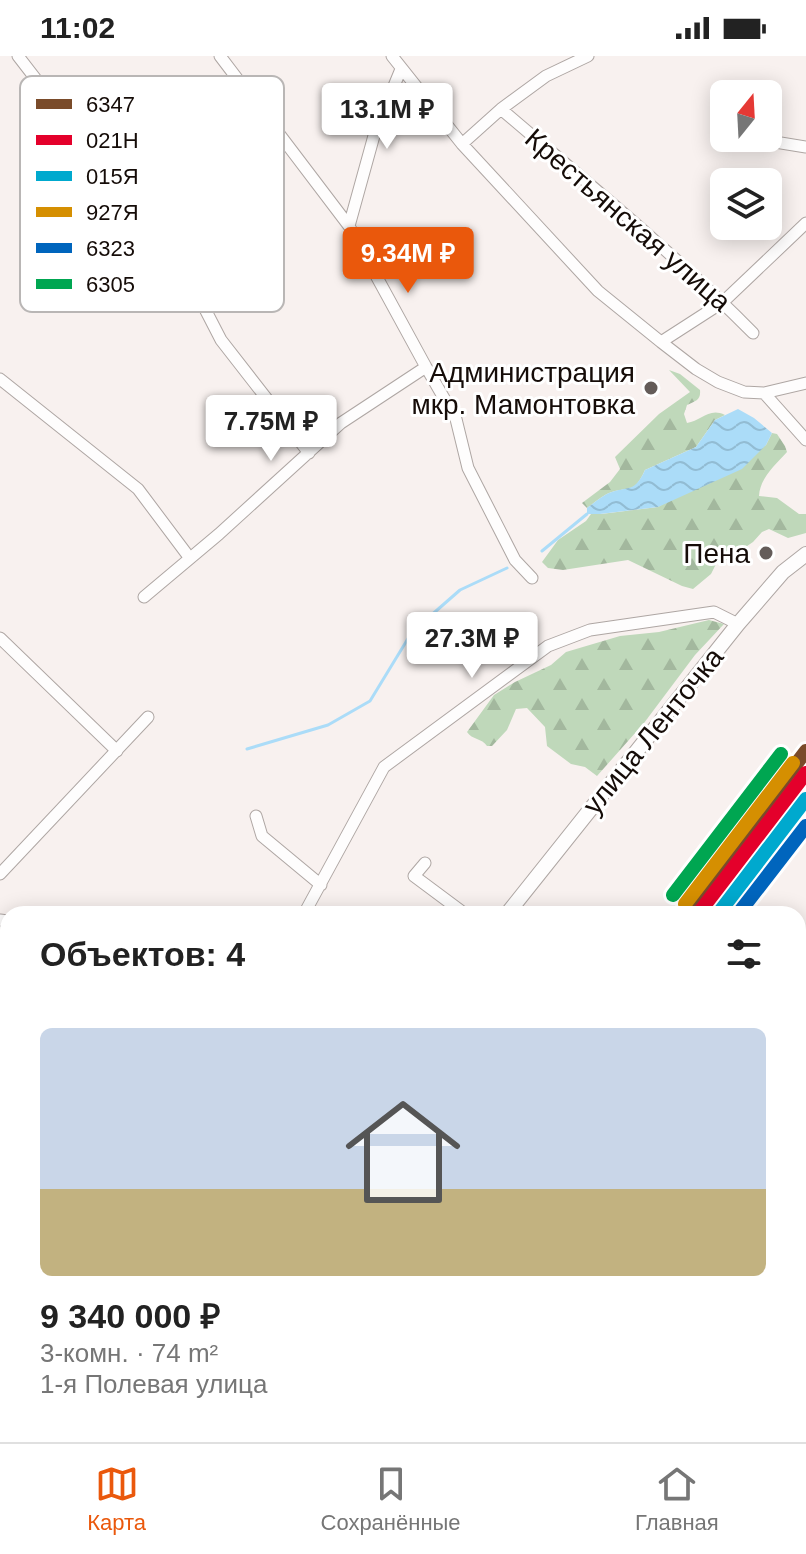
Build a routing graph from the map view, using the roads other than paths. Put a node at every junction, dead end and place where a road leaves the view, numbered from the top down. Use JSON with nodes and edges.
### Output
{"nodes":[{"id":1,"x":18,"y":56,"type":"edge"},
{"id":2,"x":220,"y":56,"type":"edge"},
{"id":3,"x":392,"y":56,"type":"edge"},
{"id":4,"x":588,"y":56,"type":"edge"},
{"id":5,"x":401,"y":69,"type":"junction"},
{"id":6,"x":33,"y":76,"type":"edge"},
{"id":7,"x":235,"y":76,"type":"edge"},
{"id":8,"x":501,"y":109,"type":"junction"},
{"id":9,"x":284,"y":140,"type":"edge"},
{"id":10,"x":782,"y":143,"type":"edge"},
{"id":11,"x":462,"y":144,"type":"junction"},
{"id":12,"x":806,"y":147,"type":"edge"},
{"id":13,"x":806,"y":223,"type":"edge"},
{"id":14,"x":349,"y":226,"type":"junction"},
{"id":15,"x":723,"y":302,"type":"junction"},
{"id":16,"x":207,"y":312,"type":"edge"},
{"id":17,"x":753,"y":333,"type":"dead end"},
{"id":18,"x":661,"y":342,"type":"junction"},
{"id":19,"x":426,"y":367,"type":"junction"},
{"id":20,"x":0,"y":379,"type":"edge"},
{"id":21,"x":806,"y":383,"type":"edge"},
{"id":22,"x":764,"y":393,"type":"junction"},
{"id":23,"x":806,"y":440,"type":"edge"},
{"id":24,"x":309,"y":453,"type":"junction"},
{"id":25,"x":806,"y":554,"type":"edge"},
{"id":26,"x":189,"y":557,"type":"junction"},
{"id":27,"x":532,"y":578,"type":"dead end"},
{"id":28,"x":144,"y":597,"type":"dead end"},
{"id":29,"x":738,"y":624,"type":"junction"},
{"id":30,"x":0,"y":640,"type":"edge"},
{"id":31,"x":148,"y":717,"type":"dead end"},
{"id":32,"x":117,"y":751,"type":"junction"},
{"id":33,"x":256,"y":816,"type":"dead end"},
{"id":34,"x":425,"y":863,"type":"dead end"},
{"id":35,"x":0,"y":874,"type":"edge"},
{"id":36,"x":321,"y":885,"type":"junction"},
{"id":37,"x":309,"y":906,"type":"edge"},
{"id":38,"x":454,"y":906,"type":"edge"},
{"id":39,"x":513,"y":906,"type":"edge"}],
"edges":[{"from":1,"to":6,"type":"street"},
{"from":2,"to":7,"type":"street"},
{"from":3,"to":5,"type":"street"},
{"from":4,"to":8,"type":"street"},
{"from":5,"to":11,"type":"street"},
{"from":5,"to":14,"type":"street"},
{"from":8,"to":11,"type":"street"},
{"from":8,"to":15,"type":"street","name":"Крестьянская улица"},
{"from":9,"to":14,"type":"street"},
{"from":10,"to":12,"type":"street"},
{"from":11,"to":18,"type":"street"},
{"from":13,"to":15,"type":"street"},
{"from":14,"to":19,"type":"street"},
{"from":15,"to":17,"type":"street","name":"Крестьянская улица"},
{"from":15,"to":18,"type":"street"},
{"from":16,"to":24,"type":"street"},
{"from":18,"to":22,"type":"street"},
{"from":19,"to":24,"type":"street"},
{"from":19,"to":27,"type":"street"},
{"from":20,"to":26,"type":"street"},
{"from":21,"to":22,"type":"street"},
{"from":22,"to":23,"type":"street"},
{"from":24,"to":26,"type":"street"},
{"from":25,"to":29,"type":"main road","name":"улица Ленточка"},
{"from":26,"to":28,"type":"street"},
{"from":29,"to":36,"type":"street"},
{"from":29,"to":39,"type":"main road","name":"улица Ленточка"},
{"from":30,"to":32,"type":"street"},
{"from":31,"to":32,"type":"street"},
{"from":32,"to":35,"type":"street"},
{"from":33,"to":36,"type":"street"},
{"from":34,"to":38,"type":"street"},
{"from":36,"to":37,"type":"street"}]}
